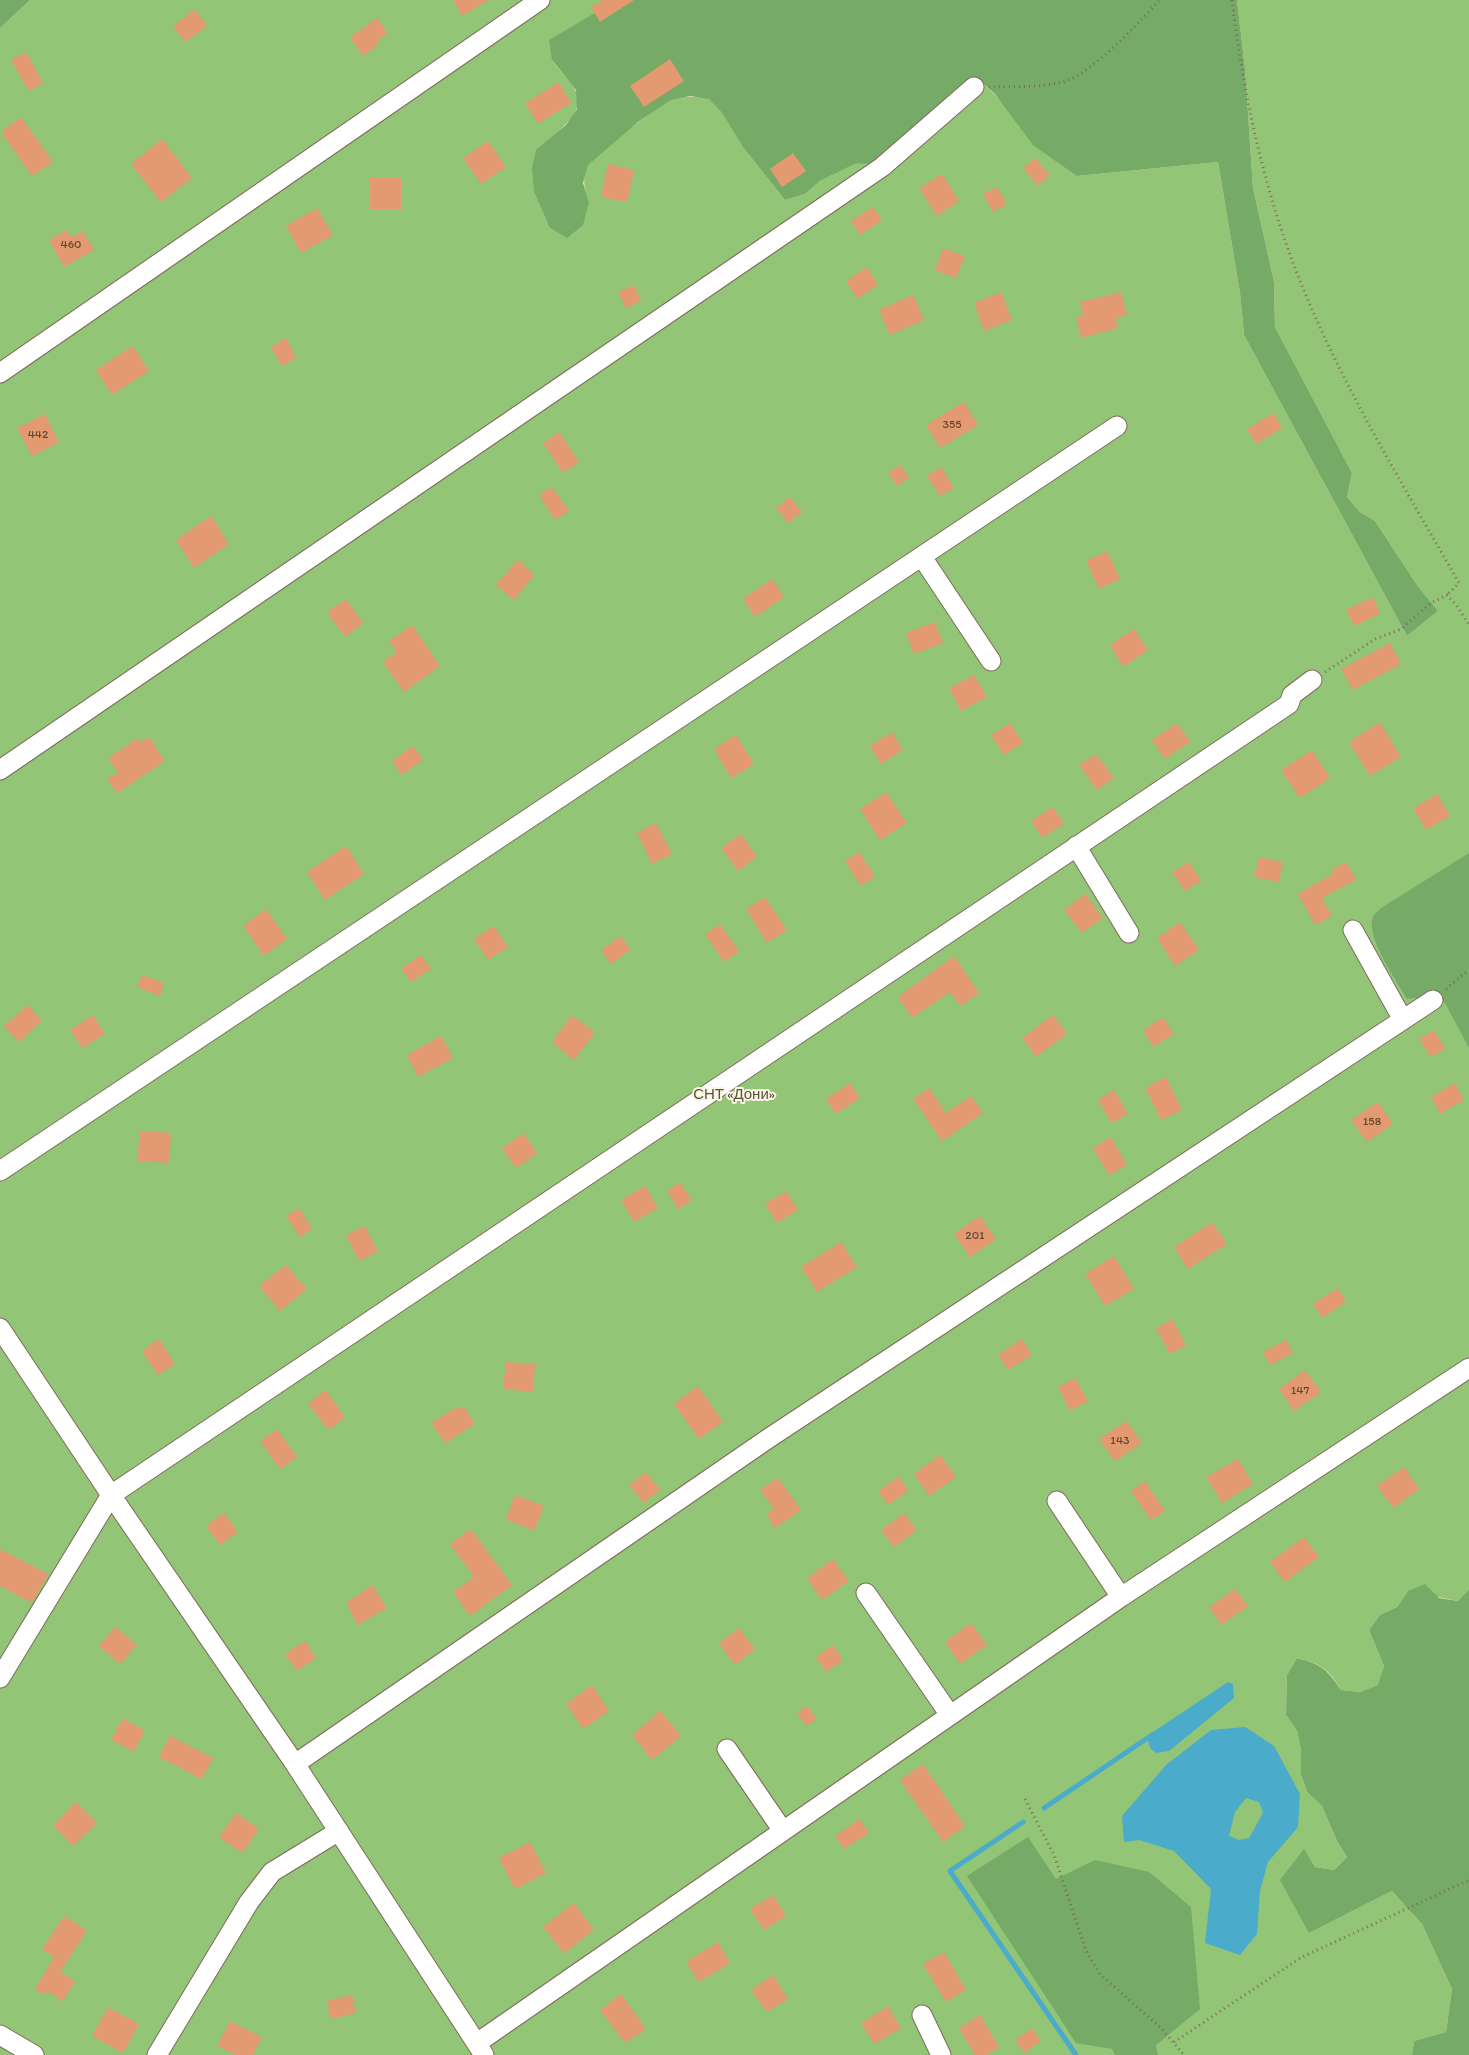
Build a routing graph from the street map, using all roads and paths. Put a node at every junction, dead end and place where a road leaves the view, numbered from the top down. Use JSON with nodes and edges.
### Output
{"nodes":[{"id":1,"x":540,"y":0,"type":"edge"},
{"id":2,"x":1160,"y":0,"type":"edge"},
{"id":3,"x":1232,"y":0,"type":"edge"},
{"id":4,"x":974,"y":87,"type":"joint"},
{"id":5,"x":0,"y":373,"type":"edge"},
{"id":6,"x":1117,"y":426,"type":"dead end"},
{"id":7,"x":922,"y":557,"type":"junction"},
{"id":8,"x":1447,"y":595,"type":"junction"},
{"id":9,"x":1469,"y":625,"type":"edge"},
{"id":10,"x":991,"y":662,"type":"dead end"},
{"id":11,"x":1312,"y":680,"type":"joint"},
{"id":12,"x":0,"y":770,"type":"edge"},
{"id":13,"x":1076,"y":846,"type":"junction"},
{"id":14,"x":1353,"y":930,"type":"dead end"},
{"id":15,"x":1129,"y":932,"type":"dead end"},
{"id":16,"x":1469,"y":970,"type":"edge"},
{"id":17,"x":1433,"y":1000,"type":"joint"},
{"id":18,"x":1403,"y":1020,"type":"junction"},
{"id":19,"x":0,"y":1171,"type":"edge"},
{"id":20,"x":0,"y":1328,"type":"edge"},
{"id":21,"x":1469,"y":1368,"type":"edge"},
{"id":22,"x":111,"y":1495,"type":"junction"},
{"id":23,"x":1057,"y":1501,"type":"dead end"},
{"id":24,"x":866,"y":1593,"type":"dead end"},
{"id":25,"x":1121,"y":1598,"type":"junction"},
{"id":26,"x":0,"y":1678,"type":"edge"},
{"id":27,"x":950,"y":1715,"type":"junction"},
{"id":28,"x":727,"y":1749,"type":"dead end"},
{"id":29,"x":295,"y":1764,"type":"junction"},
{"id":30,"x":1026,"y":1799,"type":"dead end"},
{"id":31,"x":783,"y":1830,"type":"junction"},
{"id":32,"x":340,"y":1832,"type":"junction"},
{"id":33,"x":1469,"y":1880,"type":"edge"},
{"id":34,"x":922,"y":2015,"type":"dead end"},
{"id":35,"x":0,"y":2035,"type":"edge"},
{"id":36,"x":1174,"y":2042,"type":"junction"},
{"id":37,"x":480,"y":2049,"type":"edge"},
{"id":38,"x":34,"y":2055,"type":"edge"},
{"id":39,"x":158,"y":2055,"type":"edge"},
{"id":40,"x":941,"y":2055,"type":"edge"},
{"id":41,"x":1184,"y":2055,"type":"edge"}],
"edges":[{"from":1,"to":5,"type":"street"},
{"from":2,"to":4,"type":"path"},
{"from":3,"to":8,"type":"path"},
{"from":4,"to":12,"type":"street"},
{"from":6,"to":7,"type":"street"},
{"from":7,"to":10,"type":"street"},
{"from":7,"to":19,"type":"street"},
{"from":8,"to":9,"type":"path"},
{"from":8,"to":11,"type":"path"},
{"from":11,"to":13,"type":"street"},
{"from":13,"to":15,"type":"street"},
{"from":13,"to":22,"type":"street"},
{"from":14,"to":18,"type":"street"},
{"from":16,"to":17,"type":"path"},
{"from":17,"to":18,"type":"street"},
{"from":18,"to":29,"type":"street"},
{"from":20,"to":22,"type":"street"},
{"from":21,"to":25,"type":"street"},
{"from":22,"to":26,"type":"street"},
{"from":22,"to":29,"type":"street"},
{"from":23,"to":25,"type":"street"},
{"from":24,"to":27,"type":"street"},
{"from":25,"to":27,"type":"street"},
{"from":27,"to":31,"type":"street"},
{"from":28,"to":31,"type":"street"},
{"from":29,"to":32,"type":"street"},
{"from":30,"to":36,"type":"path"},
{"from":31,"to":37,"type":"street"},
{"from":32,"to":37,"type":"street"},
{"from":32,"to":39,"type":"street"},
{"from":33,"to":36,"type":"path"},
{"from":34,"to":40,"type":"street"},
{"from":35,"to":38,"type":"street"},
{"from":36,"to":41,"type":"path"}]}
